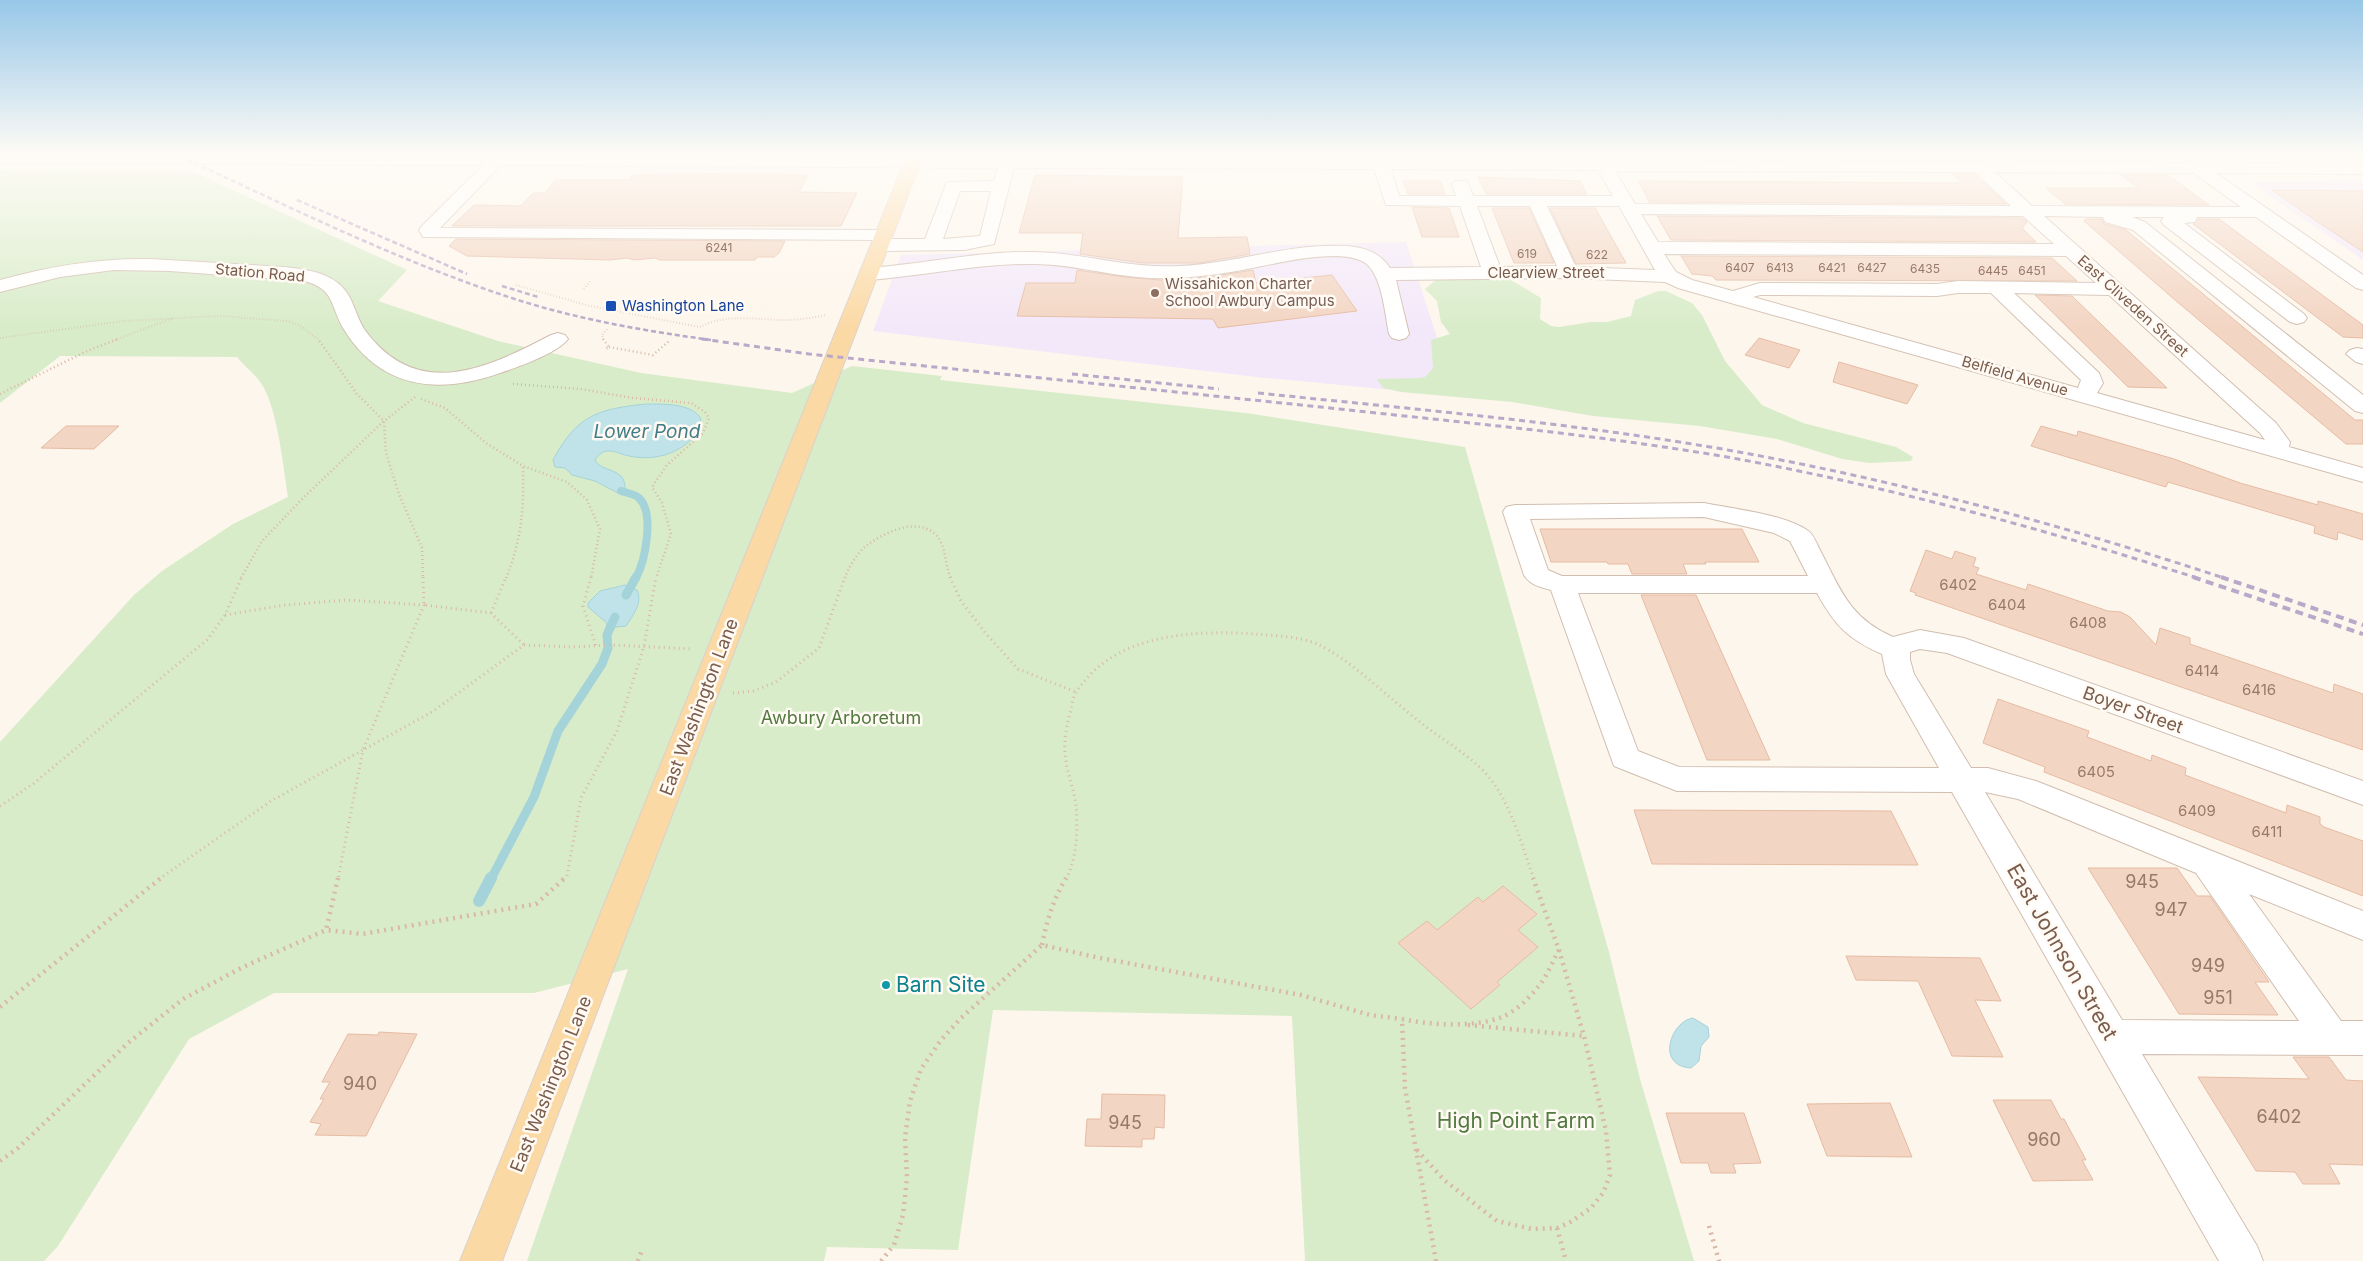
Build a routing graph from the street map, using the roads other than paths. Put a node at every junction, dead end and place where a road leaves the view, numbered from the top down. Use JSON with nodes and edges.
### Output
{"nodes":[{"id":1,"x":446,"y":212,"type":"edge"},
{"id":2,"x":893,"y":212,"type":"edge"},
{"id":3,"x":944,"y":212,"type":"edge"},
{"id":4,"x":994,"y":212,"type":"edge"},
{"id":5,"x":1470,"y":212,"type":"edge"},
{"id":6,"x":1541,"y":212,"type":"edge"},
{"id":7,"x":1631,"y":212,"type":"edge"},
{"id":8,"x":1934,"y":212,"type":"edge"},
{"id":9,"x":2261,"y":212,"type":"edge"},
{"id":10,"x":2031,"y":214,"type":"junction"},
{"id":11,"x":2265,"y":215,"type":"junction"},
{"id":12,"x":882,"y":240,"type":"junction"},
{"id":13,"x":932,"y":245,"type":"junction"},
{"id":14,"x":1652,"y":248,"type":"junction"},
{"id":15,"x":2071,"y":250,"type":"junction"},
{"id":16,"x":1492,"y":272,"type":"junction"},
{"id":17,"x":1569,"y":272,"type":"junction"},
{"id":18,"x":870,"y":274,"type":"junction"},
{"id":19,"x":1385,"y":274,"type":"junction"},
{"id":20,"x":1668,"y":276,"type":"junction"},
{"id":21,"x":2363,"y":284,"type":"edge"},
{"id":22,"x":0,"y":286,"type":"edge"},
{"id":23,"x":1996,"y":286,"type":"junction"},
{"id":24,"x":2114,"y":289,"type":"junction"},
{"id":25,"x":1735,"y":298,"type":"junction"},
{"id":26,"x":2297,"y":318,"type":"dead end"},
{"id":27,"x":1399,"y":334,"type":"dead end"},
{"id":28,"x":558,"y":339,"type":"dead end"},
{"id":29,"x":2085,"y":396,"type":"junction"},
{"id":30,"x":2363,"y":406,"type":"edge"},
{"id":31,"x":2277,"y":450,"type":"junction"},
{"id":32,"x":2363,"y":475,"type":"edge"},
{"id":33,"x":1562,"y":584,"type":"junction"},
{"id":34,"x":1825,"y":585,"type":"junction"},
{"id":35,"x":1898,"y":646,"type":"junction"},
{"id":36,"x":1962,"y":780,"type":"junction"},
{"id":37,"x":2363,"y":793,"type":"edge"},
{"id":38,"x":2209,"y":865,"type":"junction"},
{"id":39,"x":2363,"y":926,"type":"edge"},
{"id":40,"x":2111,"y":1037,"type":"junction"},
{"id":41,"x":2347,"y":1038,"type":"edge"},
{"id":42,"x":481,"y":1261,"type":"edge"},
{"id":43,"x":2242,"y":1261,"type":"edge"}],
"edges":[{"from":1,"to":12,"type":"street"},
{"from":2,"to":12,"type":"main road","name":"East Washington Lane"},
{"from":3,"to":13,"type":"street"},
{"from":4,"to":13,"type":"street"},
{"from":5,"to":16,"type":"street"},
{"from":6,"to":17,"type":"street"},
{"from":7,"to":14,"type":"street"},
{"from":8,"to":10,"type":"street"},
{"from":9,"to":11,"type":"street"},
{"from":10,"to":11,"type":"street"},
{"from":10,"to":15,"type":"street","name":"East Cliveden Street"},
{"from":10,"to":30,"type":"street"},
{"from":11,"to":21,"type":"street"},
{"from":11,"to":26,"type":"street"},
{"from":12,"to":13,"type":"street"},
{"from":12,"to":18,"type":"main road","name":"East Washington Lane"},
{"from":14,"to":15,"type":"street"},
{"from":14,"to":20,"type":"street"},
{"from":15,"to":24,"type":"street","name":"East Cliveden Street"},
{"from":16,"to":17,"type":"street","name":"Clearview Street"},
{"from":16,"to":19,"type":"street","name":"Clearview Street"},
{"from":17,"to":20,"type":"street","name":"Clearview Street"},
{"from":18,"to":19,"type":"street"},
{"from":18,"to":42,"type":"main road","name":"East Washington Lane"},
{"from":19,"to":27,"type":"street"},
{"from":20,"to":25,"type":"street","name":"Belfield Avenue"},
{"from":22,"to":28,"type":"street","name":"Station Road"},
{"from":23,"to":24,"type":"street"},
{"from":23,"to":25,"type":"street"},
{"from":23,"to":29,"type":"street"},
{"from":24,"to":31,"type":"street","name":"East Cliveden Street"},
{"from":25,"to":29,"type":"street","name":"Belfield Avenue"},
{"from":29,"to":31,"type":"street","name":"Belfield Avenue"},
{"from":31,"to":32,"type":"street","name":"Belfield Avenue"},
{"from":33,"to":34,"type":"street"},
{"from":33,"to":34,"type":"street"},
{"from":33,"to":36,"type":"street"},
{"from":34,"to":35,"type":"street"},
{"from":35,"to":36,"type":"street","name":"East Johnson Street"},
{"from":35,"to":37,"type":"street","name":"Boyer Street"},
{"from":36,"to":38,"type":"street"},
{"from":36,"to":40,"type":"street","name":"East Johnson Street"},
{"from":38,"to":39,"type":"street"},
{"from":38,"to":41,"type":"street"},
{"from":40,"to":41,"type":"street"},
{"from":40,"to":43,"type":"street","name":"East Johnson Street"}]}
